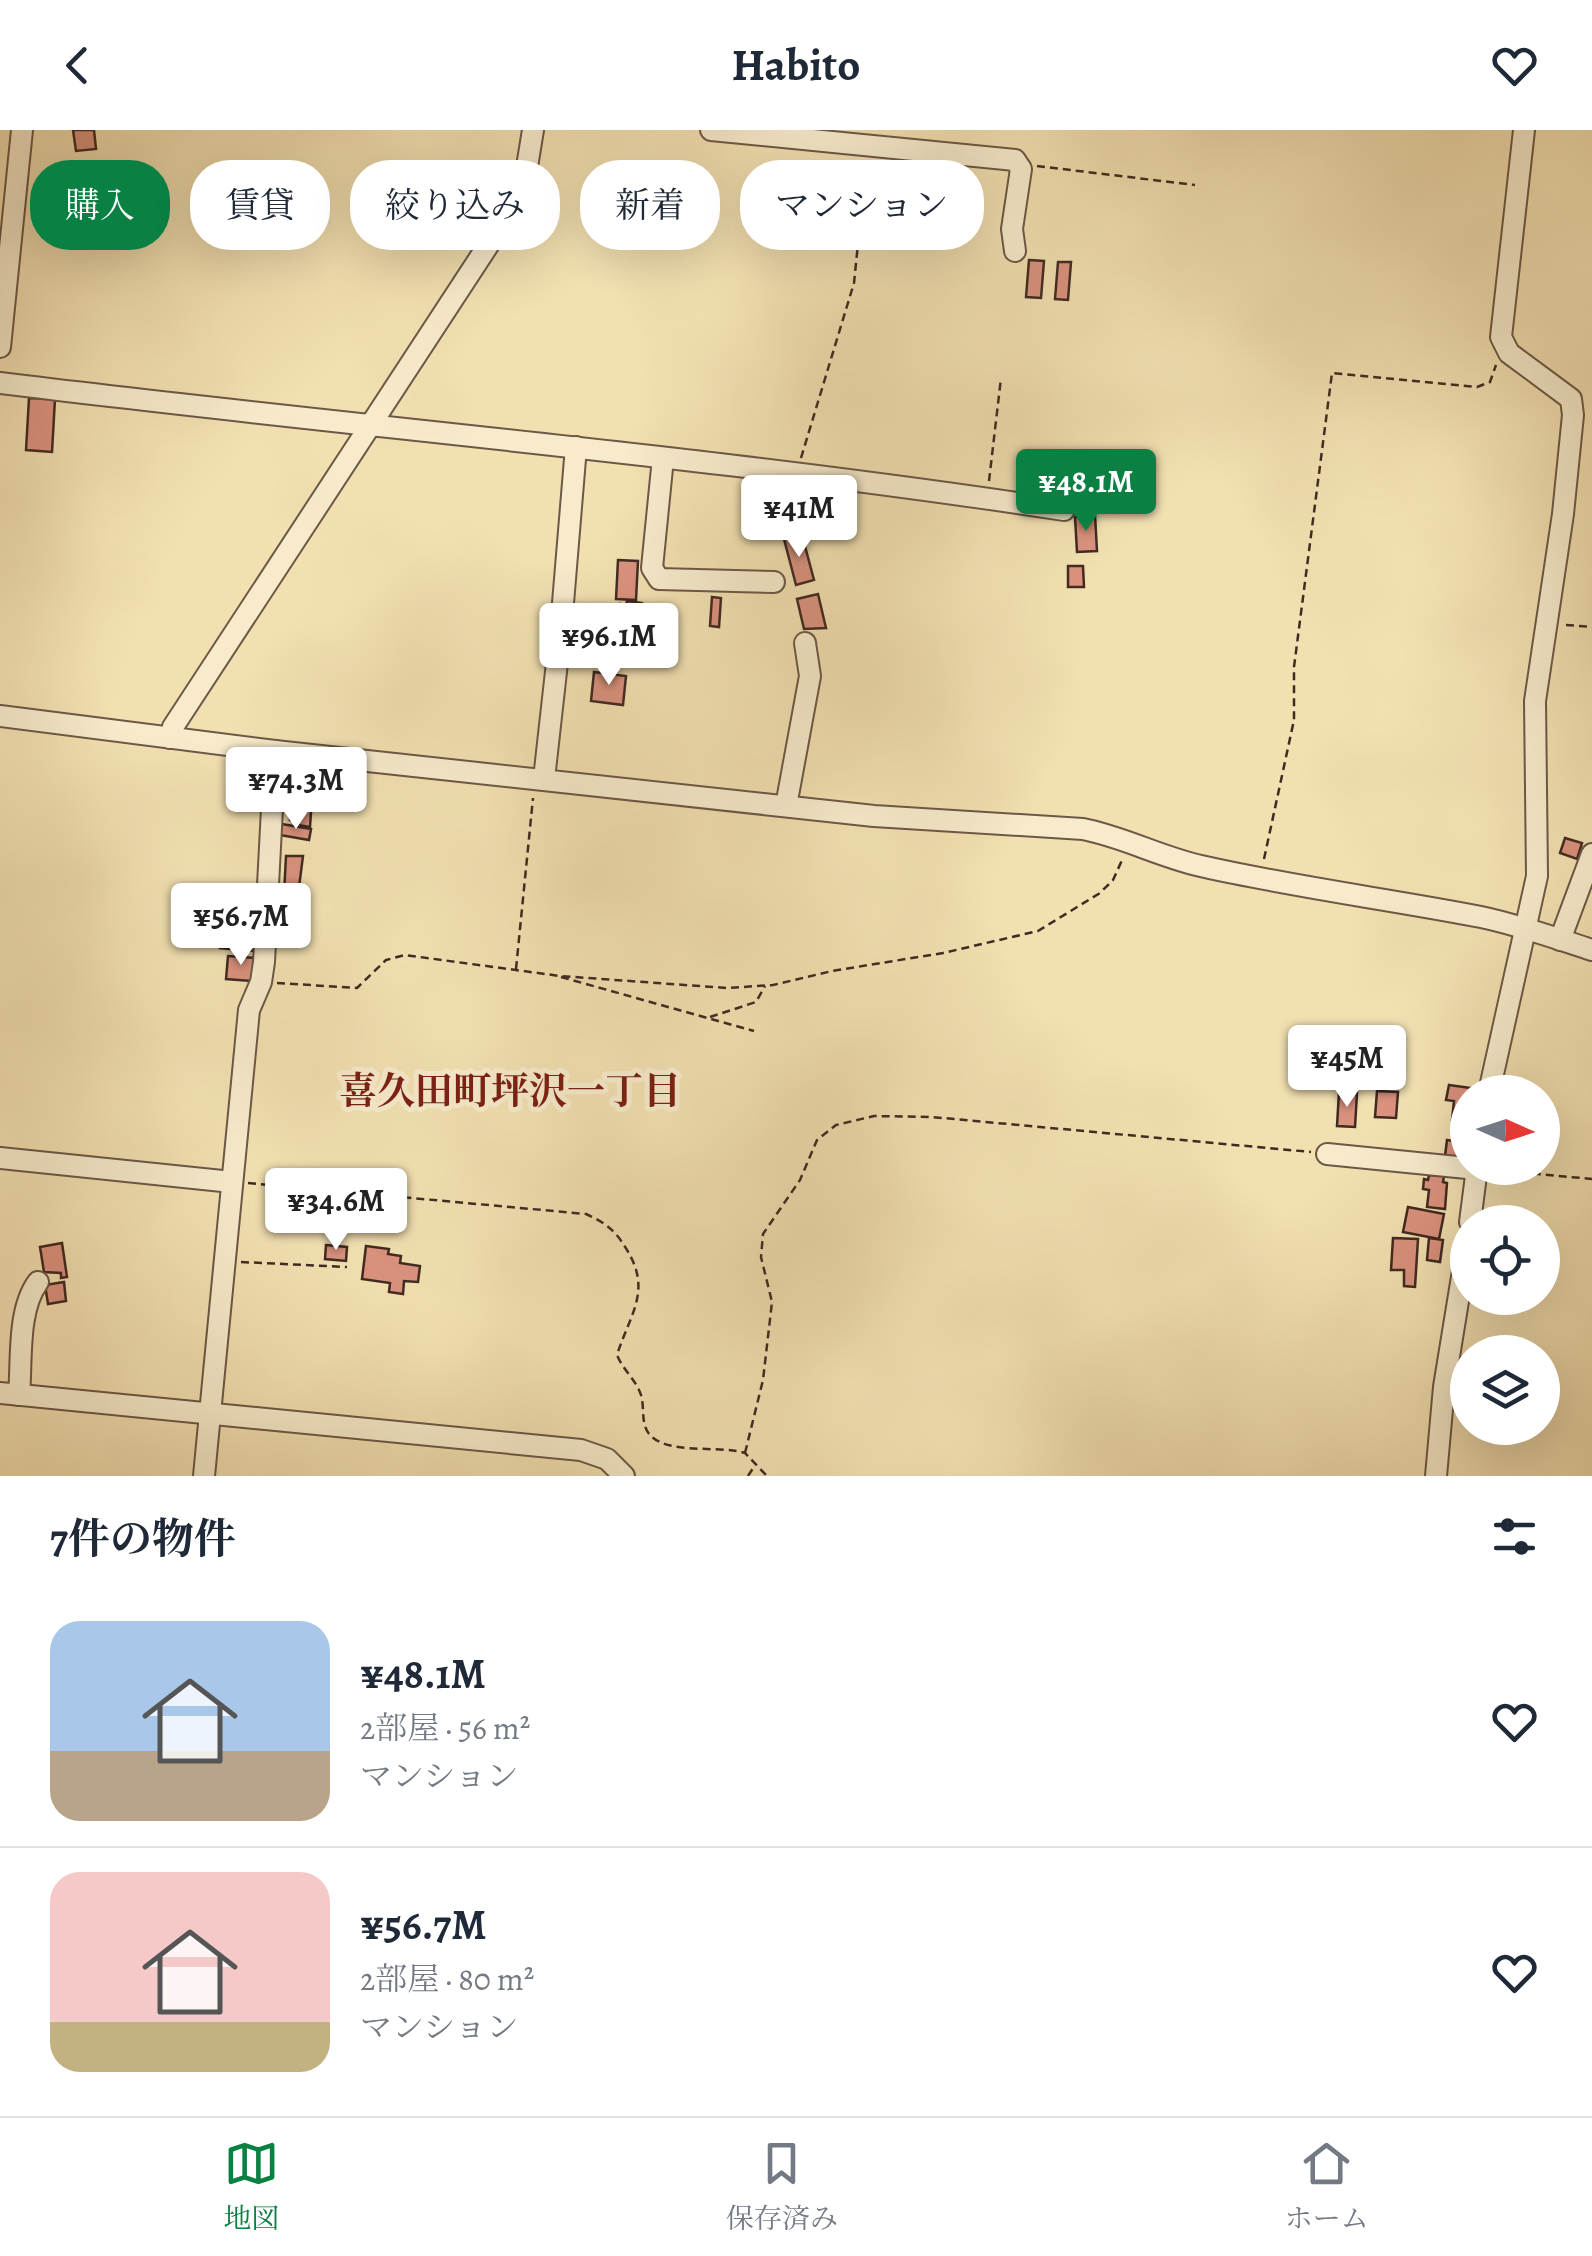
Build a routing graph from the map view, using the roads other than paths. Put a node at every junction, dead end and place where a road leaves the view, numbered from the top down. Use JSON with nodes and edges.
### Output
{"nodes":[{"id":1,"x":22,"y":130,"type":"edge"},
{"id":2,"x":533,"y":130,"type":"edge"},
{"id":3,"x":711,"y":130,"type":"edge"},
{"id":4,"x":1524,"y":130,"type":"edge"},
{"id":5,"x":1015,"y":251,"type":"dead end"},
{"id":6,"x":0,"y":347,"type":"edge"},
{"id":7,"x":0,"y":383,"type":"edge"},
{"id":8,"x":369,"y":425,"type":"junction"},
{"id":9,"x":576,"y":447,"type":"junction"},
{"id":10,"x":663,"y":458,"type":"junction"},
{"id":11,"x":1064,"y":510,"type":"dead end"},
{"id":12,"x":774,"y":582,"type":"dead end"},
{"id":13,"x":602,"y":624,"type":"dead end"},
{"id":14,"x":561,"y":627,"type":"junction"},
{"id":15,"x":805,"y":644,"type":"dead end"},
{"id":16,"x":0,"y":716,"type":"edge"},
{"id":17,"x":170,"y":738,"type":"junction"},
{"id":18,"x":276,"y":751,"type":"junction"},
{"id":19,"x":540,"y":779,"type":"junction"},
{"id":20,"x":786,"y":806,"type":"junction"},
{"id":21,"x":1592,"y":854,"type":"edge"},
{"id":22,"x":1524,"y":928,"type":"junction"},
{"id":23,"x":1560,"y":940,"type":"junction"},
{"id":24,"x":1592,"y":950,"type":"edge"},
{"id":25,"x":1493,"y":1075,"type":"edge"},
{"id":26,"x":1327,"y":1154,"type":"road end"},
{"id":27,"x":0,"y":1158,"type":"edge"},
{"id":28,"x":1450,"y":1165,"type":"edge"},
{"id":29,"x":232,"y":1182,"type":"junction"},
{"id":30,"x":38,"y":1282,"type":"dead end"},
{"id":31,"x":1456,"y":1315,"type":"edge"},
{"id":32,"x":9,"y":1394,"type":"edge"},
{"id":33,"x":210,"y":1416,"type":"junction"},
{"id":34,"x":204,"y":1476,"type":"edge"},
{"id":35,"x":624,"y":1476,"type":"edge"},
{"id":36,"x":1436,"y":1476,"type":"edge"}],
"edges":[{"from":1,"to":6,"type":"street"},
{"from":2,"to":8,"type":"street"},
{"from":3,"to":5,"type":"street"},
{"from":4,"to":22,"type":"street"},
{"from":7,"to":8,"type":"street"},
{"from":8,"to":9,"type":"street"},
{"from":8,"to":17,"type":"street"},
{"from":9,"to":10,"type":"street"},
{"from":9,"to":14,"type":"street"},
{"from":10,"to":11,"type":"street"},
{"from":10,"to":12,"type":"street"},
{"from":13,"to":14,"type":"street"},
{"from":14,"to":19,"type":"street"},
{"from":15,"to":20,"type":"street"},
{"from":16,"to":17,"type":"street"},
{"from":17,"to":18,"type":"street"},
{"from":18,"to":19,"type":"street"},
{"from":18,"to":29,"type":"street"},
{"from":19,"to":20,"type":"street"},
{"from":20,"to":22,"type":"street"},
{"from":21,"to":23,"type":"street"},
{"from":22,"to":23,"type":"street"},
{"from":22,"to":25,"type":"street"},
{"from":23,"to":24,"type":"street"},
{"from":26,"to":28,"type":"street"},
{"from":27,"to":29,"type":"street"},
{"from":29,"to":33,"type":"street"},
{"from":30,"to":32,"type":"street"},
{"from":31,"to":36,"type":"street"},
{"from":32,"to":33,"type":"street"},
{"from":33,"to":34,"type":"street"},
{"from":33,"to":35,"type":"street"}]}
